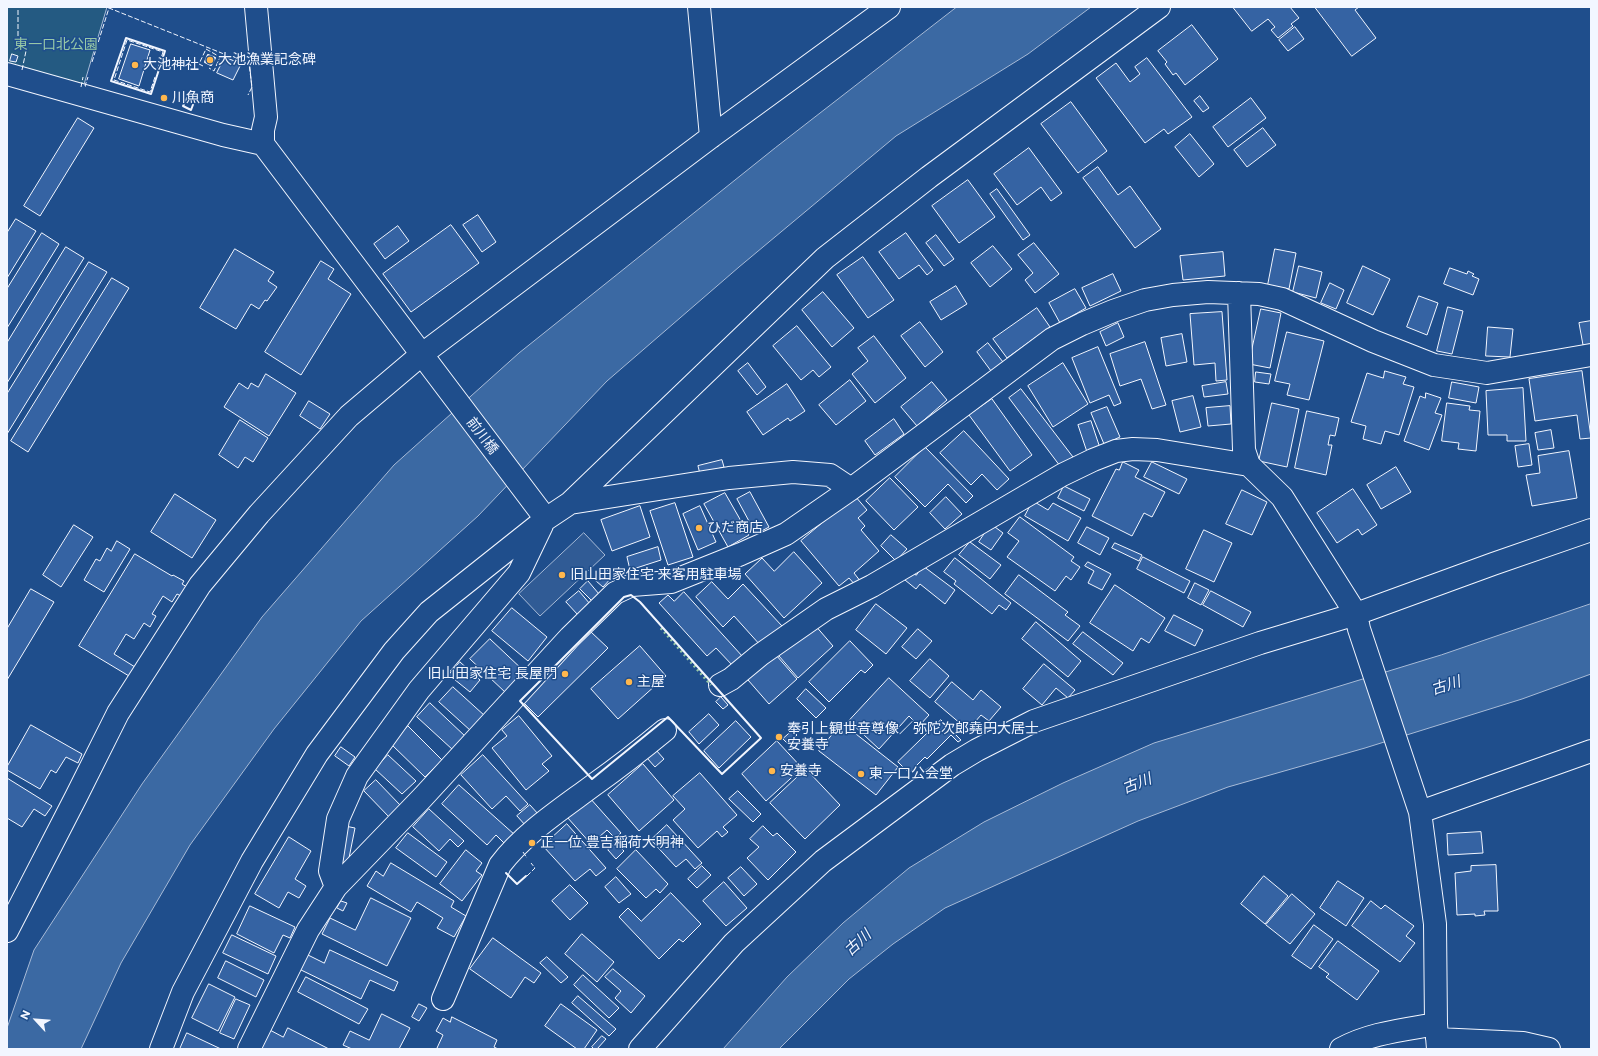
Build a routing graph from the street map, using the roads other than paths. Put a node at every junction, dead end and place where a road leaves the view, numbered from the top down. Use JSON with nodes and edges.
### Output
{"nodes":[{"id":1,"x":256,"y":7,"type":"edge"},
{"id":2,"x":699,"y":7,"type":"edge"},
{"id":3,"x":889,"y":7,"type":"edge"},
{"id":4,"x":1159,"y":7,"type":"edge"},
{"id":5,"x":7,"y":74,"type":"edge"},
{"id":6,"x":711,"y":137,"type":"junction"},
{"id":7,"x":263,"y":144,"type":"junction"},
{"id":8,"x":1239,"y":293,"type":"junction"},
{"id":9,"x":1591,"y":355,"type":"edge"},
{"id":10,"x":427,"y":361,"type":"junction"},
{"id":11,"x":1249,"y":465,"type":"junction"},
{"id":12,"x":851,"y":489,"type":"junction"},
{"id":13,"x":570,"y":503,"type":"junction"},
{"id":14,"x":539,"y":511,"type":"junction"},
{"id":15,"x":1591,"y":530,"type":"edge"},
{"id":16,"x":1357,"y":621,"type":"junction"},
{"id":17,"x":720,"y":685,"type":"dead end"},
{"id":18,"x":665,"y":730,"type":"dead end"},
{"id":19,"x":1591,"y":751,"type":"edge"},
{"id":20,"x":1418,"y":805,"type":"junction"},
{"id":21,"x":336,"y":887,"type":"junction"},
{"id":22,"x":7,"y":931,"type":"edge"},
{"id":23,"x":443,"y":998,"type":"dead end"},
{"id":24,"x":1437,"y":1038,"type":"edge"},
{"id":25,"x":161,"y":1049,"type":"edge"},
{"id":26,"x":249,"y":1049,"type":"edge"},
{"id":27,"x":640,"y":1049,"type":"edge"},
{"id":28,"x":1341,"y":1049,"type":"edge"},
{"id":29,"x":1549,"y":1049,"type":"edge"}],
"edges":[{"from":1,"to":7,"type":"street"},
{"from":2,"to":6,"type":"street"},
{"from":3,"to":6,"type":"street"},
{"from":4,"to":13,"type":"street"},
{"from":5,"to":7,"type":"street"},
{"from":6,"to":10,"type":"street"},
{"from":7,"to":10,"type":"street","name":"前川橋"},
{"from":8,"to":9,"type":"street"},
{"from":8,"to":11,"type":"street"},
{"from":8,"to":12,"type":"street"},
{"from":10,"to":14,"type":"street","name":"前川橋"},
{"from":10,"to":22,"type":"street"},
{"from":11,"to":16,"type":"street"},
{"from":11,"to":17,"type":"street"},
{"from":12,"to":13,"type":"street"},
{"from":12,"to":21,"type":"street"},
{"from":13,"to":14,"type":"street"},
{"from":14,"to":21,"type":"street"},
{"from":14,"to":25,"type":"street"},
{"from":15,"to":16,"type":"street"},
{"from":16,"to":20,"type":"street"},
{"from":16,"to":27,"type":"street"},
{"from":18,"to":23,"type":"street"},
{"from":19,"to":20,"type":"street"},
{"from":20,"to":24,"type":"street"},
{"from":21,"to":26,"type":"street"},
{"from":24,"to":28,"type":"street"},
{"from":24,"to":29,"type":"street"}]}
